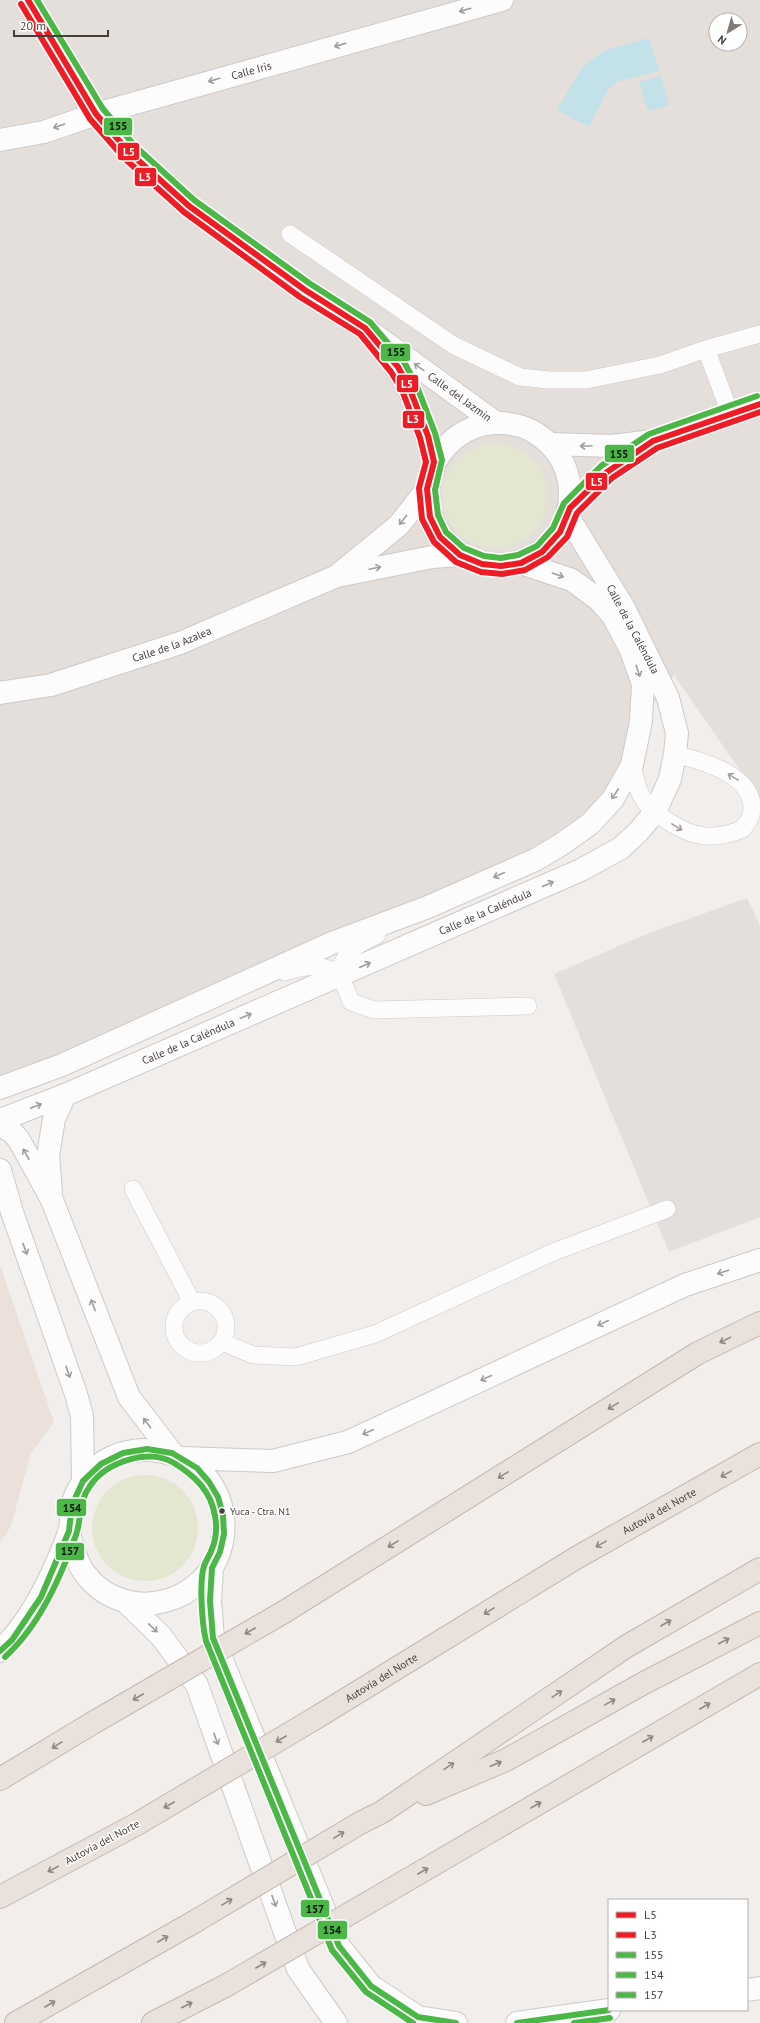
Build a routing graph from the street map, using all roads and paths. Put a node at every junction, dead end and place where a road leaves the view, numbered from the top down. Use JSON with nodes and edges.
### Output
{"nodes":[{"id":1,"x":28,"y":0,"type":"edge"},
{"id":2,"x":502,"y":0,"type":"edge"},
{"id":3,"x":96,"y":114,"type":"junction"},
{"id":4,"x":0,"y":140,"type":"edge"},
{"id":5,"x":290,"y":234,"type":"dead end"},
{"id":6,"x":365,"y":328,"type":"junction"},
{"id":7,"x":760,"y":334,"type":"edge"},
{"id":8,"x":706,"y":349,"type":"junction"},
{"id":9,"x":760,"y":404,"type":"edge"},
{"id":10,"x":730,"y":414,"type":"junction"},
{"id":11,"x":496,"y":423,"type":"junction"},
{"id":12,"x":653,"y":441,"type":"junction"},
{"id":13,"x":550,"y":444,"type":"junction"},
{"id":14,"x":434,"y":462,"type":"junction"},
{"id":15,"x":427,"y":489,"type":"junction"},
{"id":16,"x":568,"y":511,"type":"junction"},
{"id":17,"x":460,"y":555,"type":"junction"},
{"id":18,"x":521,"y":563,"type":"junction"},
{"id":19,"x":337,"y":576,"type":"junction"},
{"id":20,"x":0,"y":693,"type":"edge"},
{"id":21,"x":675,"y":754,"type":"junction"},
{"id":22,"x":632,"y":765,"type":"junction"},
{"id":23,"x":655,"y":812,"type":"junction"},
{"id":24,"x":428,"y":907,"type":"junction"},
{"id":25,"x":339,"y":976,"type":"junction"},
{"id":26,"x":207,"y":1000,"type":"junction"},
{"id":27,"x":528,"y":1006,"type":"dead end"},
{"id":28,"x":62,"y":1065,"type":"junction"},
{"id":29,"x":0,"y":1088,"type":"edge"},
{"id":30,"x":65,"y":1095,"type":"junction"},
{"id":31,"x":0,"y":1112,"type":"edge"},
{"id":32,"x":0,"y":1120,"type":"edge"},
{"id":33,"x":0,"y":1125,"type":"edge"},
{"id":34,"x":0,"y":1170,"type":"edge"},
{"id":35,"x":133,"y":1189,"type":"dead end"},
{"id":36,"x":52,"y":1200,"type":"junction"},
{"id":37,"x":6,"y":1205,"type":"edge"},
{"id":38,"x":667,"y":1209,"type":"dead end"},
{"id":39,"x":760,"y":1260,"type":"edge"},
{"id":40,"x":192,"y":1302,"type":"junction"},
{"id":41,"x":760,"y":1322,"type":"edge"},
{"id":42,"x":222,"y":1342,"type":"junction"},
{"id":43,"x":760,"y":1454,"type":"edge"},
{"id":44,"x":177,"y":1455,"type":"junction"},
{"id":45,"x":83,"y":1481,"type":"junction"},
{"id":46,"x":69,"y":1531,"type":"junction"},
{"id":47,"x":212,"y":1568,"type":"junction"},
{"id":48,"x":760,"y":1569,"type":"edge"},
{"id":49,"x":124,"y":1601,"type":"junction"},
{"id":50,"x":760,"y":1623,"type":"edge"},
{"id":51,"x":0,"y":1651,"type":"edge"},
{"id":52,"x":760,"y":1674,"type":"edge"},
{"id":53,"x":0,"y":1779,"type":"edge"},
{"id":54,"x":382,"y":1812,"type":"junction"},
{"id":55,"x":0,"y":1897,"type":"edge"},
{"id":56,"x":760,"y":1988,"type":"edge"},
{"id":57,"x":748,"y":1990,"type":"edge"},
{"id":58,"x":608,"y":2010,"type":"edge"},
{"id":59,"x":16,"y":2023,"type":"edge"},
{"id":60,"x":152,"y":2023,"type":"edge"},
{"id":61,"x":336,"y":2023,"type":"edge"},
{"id":62,"x":456,"y":2023,"type":"edge"},
{"id":63,"x":516,"y":2023,"type":"edge"}],
"edges":[{"from":1,"to":3,"type":"street","name":"Calle del Jazmín"},
{"from":2,"to":3,"type":"street","name":"Calle Iris","one_way":true},
{"from":3,"to":4,"type":"street","name":"Calle Iris","one_way":true},
{"from":3,"to":6,"type":"street","name":"Calle del Jazmín"},
{"from":5,"to":8,"type":"lane"},
{"from":11,"to":6,"type":"street","name":"Calle del Jazmín","one_way":true},
{"from":6,"to":14,"type":"street","name":"Calle del Jazmín"},
{"from":7,"to":8,"type":"lane"},
{"from":8,"to":10,"type":"lane"},
{"from":9,"to":10,"type":"street"},
{"from":10,"to":12,"type":"street"},
{"from":11,"to":13,"type":"street"},
{"from":11,"to":14,"type":"street"},
{"from":12,"to":13,"type":"street","one_way":true},
{"from":12,"to":16,"type":"street"},
{"from":13,"to":16,"type":"street"},
{"from":14,"to":15,"type":"street"},
{"from":15,"to":17,"type":"street"},
{"from":15,"to":19,"type":"street","name":"Calle de la Azalea","one_way":true},
{"from":16,"to":18,"type":"street"},
{"from":16,"to":21,"type":"street","name":"Calle de la Caléndula"},
{"from":17,"to":18,"type":"street"},
{"from":19,"to":17,"type":"street","name":"Calle de la Azalea","one_way":true},
{"from":18,"to":22,"type":"street","name":"Calle de la Caléndula","one_way":true},
{"from":19,"to":20,"type":"street","name":"Calle de la Azalea"},
{"from":21,"to":23,"type":"street","name":"Calle de la Caléndula"},
{"from":23,"to":21,"type":"lane","one_way":true},
{"from":22,"to":23,"type":"lane"},
{"from":22,"to":24,"type":"street","name":"Calle de la Caléndula","one_way":true},
{"from":25,"to":23,"type":"street","name":"Calle de la Caléndula","one_way":true},
{"from":24,"to":25,"type":"lane"},
{"from":24,"to":26,"type":"street","name":"Calle de la Caléndula"},
{"from":25,"to":26,"type":"lane"},
{"from":25,"to":27,"type":"lane"},
{"from":30,"to":25,"type":"street","name":"Calle de la Caléndula","one_way":true},
{"from":26,"to":28,"type":"street","name":"Calle de la Caléndula"},
{"from":28,"to":29,"type":"street","name":"Calle de la Caléndula"},
{"from":28,"to":31,"type":"street"},
{"from":32,"to":30,"type":"street","name":"Calle de la Caléndula","one_way":true},
{"from":30,"to":36,"type":"street"},
{"from":36,"to":33,"type":"street","one_way":true},
{"from":34,"to":37,"type":"street"},
{"from":35,"to":40,"type":"lane"},
{"from":44,"to":36,"type":"street","one_way":true},
{"from":37,"to":45,"type":"street","one_way":true},
{"from":38,"to":42,"type":"lane"},
{"from":39,"to":44,"type":"street","one_way":true},
{"from":40,"to":42,"type":"lane"},
{"from":40,"to":42,"type":"lane"},
{"from":41,"to":53,"type":"highway","one_way":true,"bridge":true},
{"from":43,"to":55,"type":"highway","name":"Autovía del Norte","one_way":true,"bridge":true},
{"from":44,"to":45,"type":"street"},
{"from":44,"to":47,"type":"street"},
{"from":45,"to":46,"type":"street"},
{"from":46,"to":49,"type":"street"},
{"from":46,"to":51,"type":"street"},
{"from":47,"to":49,"type":"street"},
{"from":47,"to":62,"type":"street"},
{"from":54,"to":48,"type":"highway","one_way":true},
{"from":49,"to":61,"type":"street","one_way":true},
{"from":54,"to":50,"type":"highway","one_way":true},
{"from":60,"to":52,"type":"highway","one_way":true,"bridge":true},
{"from":59,"to":54,"type":"highway","one_way":true,"bridge":true},
{"from":56,"to":57,"type":"street"},
{"from":58,"to":63,"type":"street"}]}
